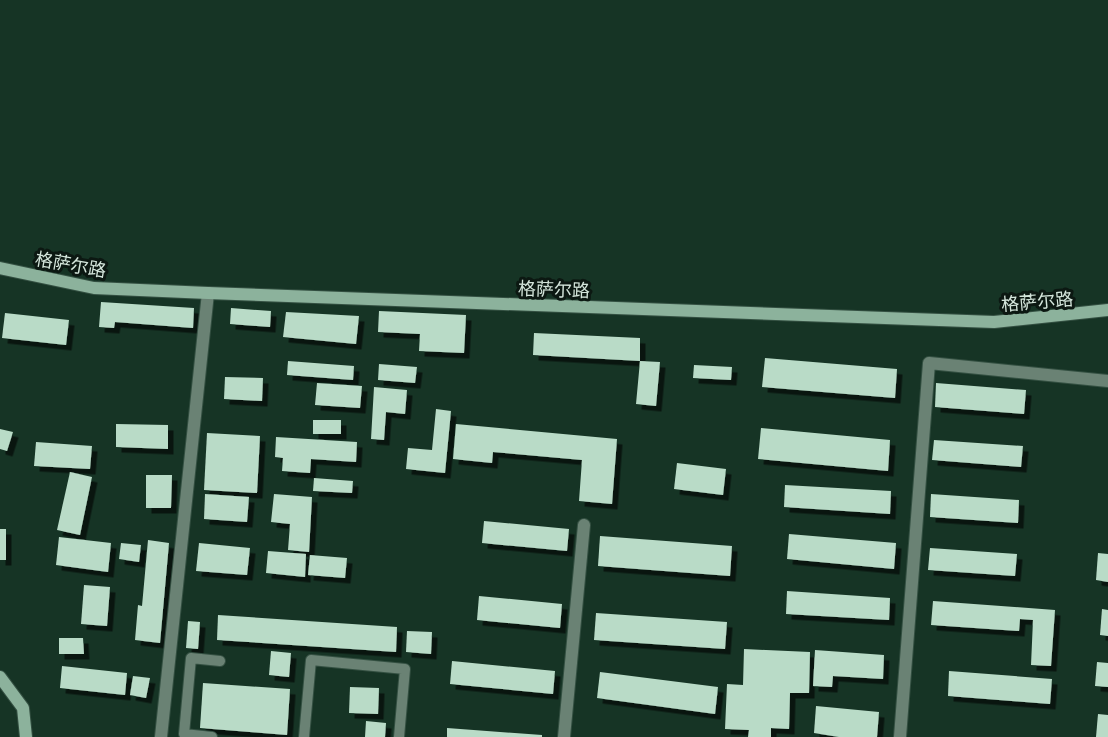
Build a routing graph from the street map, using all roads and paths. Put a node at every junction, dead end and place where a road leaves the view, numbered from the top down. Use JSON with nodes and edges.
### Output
{"nodes":[{"id":1,"x":0,"y":268,"type":"edge"},
{"id":2,"x":208,"y":293,"type":"junction"},
{"id":3,"x":1108,"y":310,"type":"edge"},
{"id":4,"x":1108,"y":381,"type":"edge"},
{"id":5,"x":584,"y":525,"type":"dead end"},
{"id":6,"x":220,"y":661,"type":"dead end"},
{"id":7,"x":0,"y":677,"type":"edge"},
{"id":8,"x":184,"y":736,"type":"edge"},
{"id":9,"x":26,"y":737,"type":"edge"},
{"id":10,"x":161,"y":737,"type":"edge"},
{"id":11,"x":212,"y":737,"type":"edge"},
{"id":12,"x":304,"y":737,"type":"edge"},
{"id":13,"x":399,"y":737,"type":"edge"},
{"id":14,"x":564,"y":737,"type":"edge"},
{"id":15,"x":900,"y":737,"type":"edge"}],
"edges":[{"from":1,"to":2,"type":"street","name":"格萨尔路"},
{"from":2,"to":3,"type":"street","name":"格萨尔路"},
{"from":2,"to":10,"type":"street"},
{"from":4,"to":15,"type":"street"},
{"from":5,"to":14,"type":"street"},
{"from":6,"to":8,"type":"lane"},
{"from":7,"to":9,"type":"street"},
{"from":8,"to":11,"type":"lane"},
{"from":12,"to":13,"type":"lane"}]}
